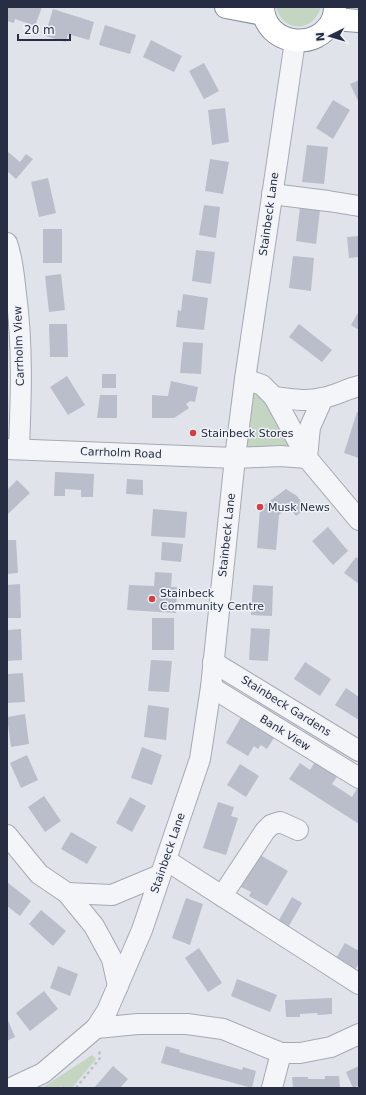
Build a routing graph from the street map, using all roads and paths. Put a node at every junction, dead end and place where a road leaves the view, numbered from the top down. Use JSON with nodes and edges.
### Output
{"nodes":[{"id":1,"x":226,"y":7,"type":"edge"},
{"id":2,"x":263,"y":11,"type":"edge"},
{"id":3,"x":334,"y":13,"type":"edge"},
{"id":4,"x":359,"y":21,"type":"edge"},
{"id":5,"x":295,"y":41,"type":"junction"},
{"id":6,"x":272,"y":194,"type":"junction"},
{"id":7,"x":359,"y":206,"type":"edge"},
{"id":8,"x":7,"y":243,"type":"edge"},
{"id":9,"x":245,"y":379,"type":"junction"},
{"id":10,"x":359,"y":386,"type":"edge"},
{"id":11,"x":274,"y":397,"type":"junction"},
{"id":12,"x":323,"y":398,"type":"junction"},
{"id":13,"x":13,"y":449,"type":"edge"},
{"id":14,"x":235,"y":458,"type":"junction"},
{"id":15,"x":307,"y":458,"type":"junction"},
{"id":16,"x":359,"y":520,"type":"edge"},
{"id":17,"x":213,"y":662,"type":"junction"},
{"id":18,"x":211,"y":687,"type":"junction"},
{"id":19,"x":359,"y":751,"type":"edge"},
{"id":20,"x":359,"y":778,"type":"edge"},
{"id":21,"x":298,"y":830,"type":"dead end"},
{"id":22,"x":7,"y":834,"type":"edge"},
{"id":23,"x":163,"y":868,"type":"junction"},
{"id":24,"x":67,"y":893,"type":"junction"},
{"id":25,"x":222,"y":896,"type":"junction"},
{"id":26,"x":359,"y":984,"type":"edge"},
{"id":27,"x":118,"y":986,"type":"junction"},
{"id":28,"x":96,"y":1028,"type":"junction"},
{"id":29,"x":359,"y":1034,"type":"edge"},
{"id":30,"x":281,"y":1053,"type":"junction"},
{"id":31,"x":11,"y":1088,"type":"edge"},
{"id":32,"x":76,"y":1088,"type":"edge"},
{"id":33,"x":272,"y":1088,"type":"edge"}],
"edges":[{"from":1,"to":2,"type":"highway"},
{"from":2,"to":5,"type":"highway"},
{"from":3,"to":4,"type":"highway"},
{"from":3,"to":5,"type":"highway"},
{"from":5,"to":6,"type":"street","name":"Stainbeck Lane"},
{"from":6,"to":7,"type":"street"},
{"from":6,"to":9,"type":"street","name":"Stainbeck Lane"},
{"from":8,"to":13,"type":"street","name":"Carrholm View"},
{"from":9,"to":11,"type":"street"},
{"from":9,"to":14,"type":"street","name":"Stainbeck Lane"},
{"from":10,"to":12,"type":"street"},
{"from":11,"to":12,"type":"street"},
{"from":11,"to":15,"type":"street"},
{"from":12,"to":15,"type":"street"},
{"from":13,"to":14,"type":"street","name":"Carrholm Road"},
{"from":14,"to":15,"type":"street","name":"Carrholm Road"},
{"from":14,"to":17,"type":"street","name":"Stainbeck Lane"},
{"from":15,"to":16,"type":"street"},
{"from":17,"to":18,"type":"street","name":"Stainbeck Lane"},
{"from":17,"to":19,"type":"street","name":"Stainbeck Gardens"},
{"from":18,"to":20,"type":"street","name":"Bank View"},
{"from":18,"to":23,"type":"street","name":"Stainbeck Lane"},
{"from":21,"to":25,"type":"street"},
{"from":22,"to":24,"type":"street"},
{"from":23,"to":24,"type":"street"},
{"from":23,"to":25,"type":"street"},
{"from":23,"to":27,"type":"street","name":"Stainbeck Lane"},
{"from":24,"to":27,"type":"street"},
{"from":25,"to":26,"type":"street"},
{"from":27,"to":28,"type":"street","name":"Stainbeck Lane"},
{"from":28,"to":30,"type":"street"},
{"from":28,"to":31,"type":"street","name":"Stainbeck Lane"},
{"from":28,"to":32,"type":"path"},
{"from":29,"to":30,"type":"street"},
{"from":30,"to":33,"type":"street"}]}
